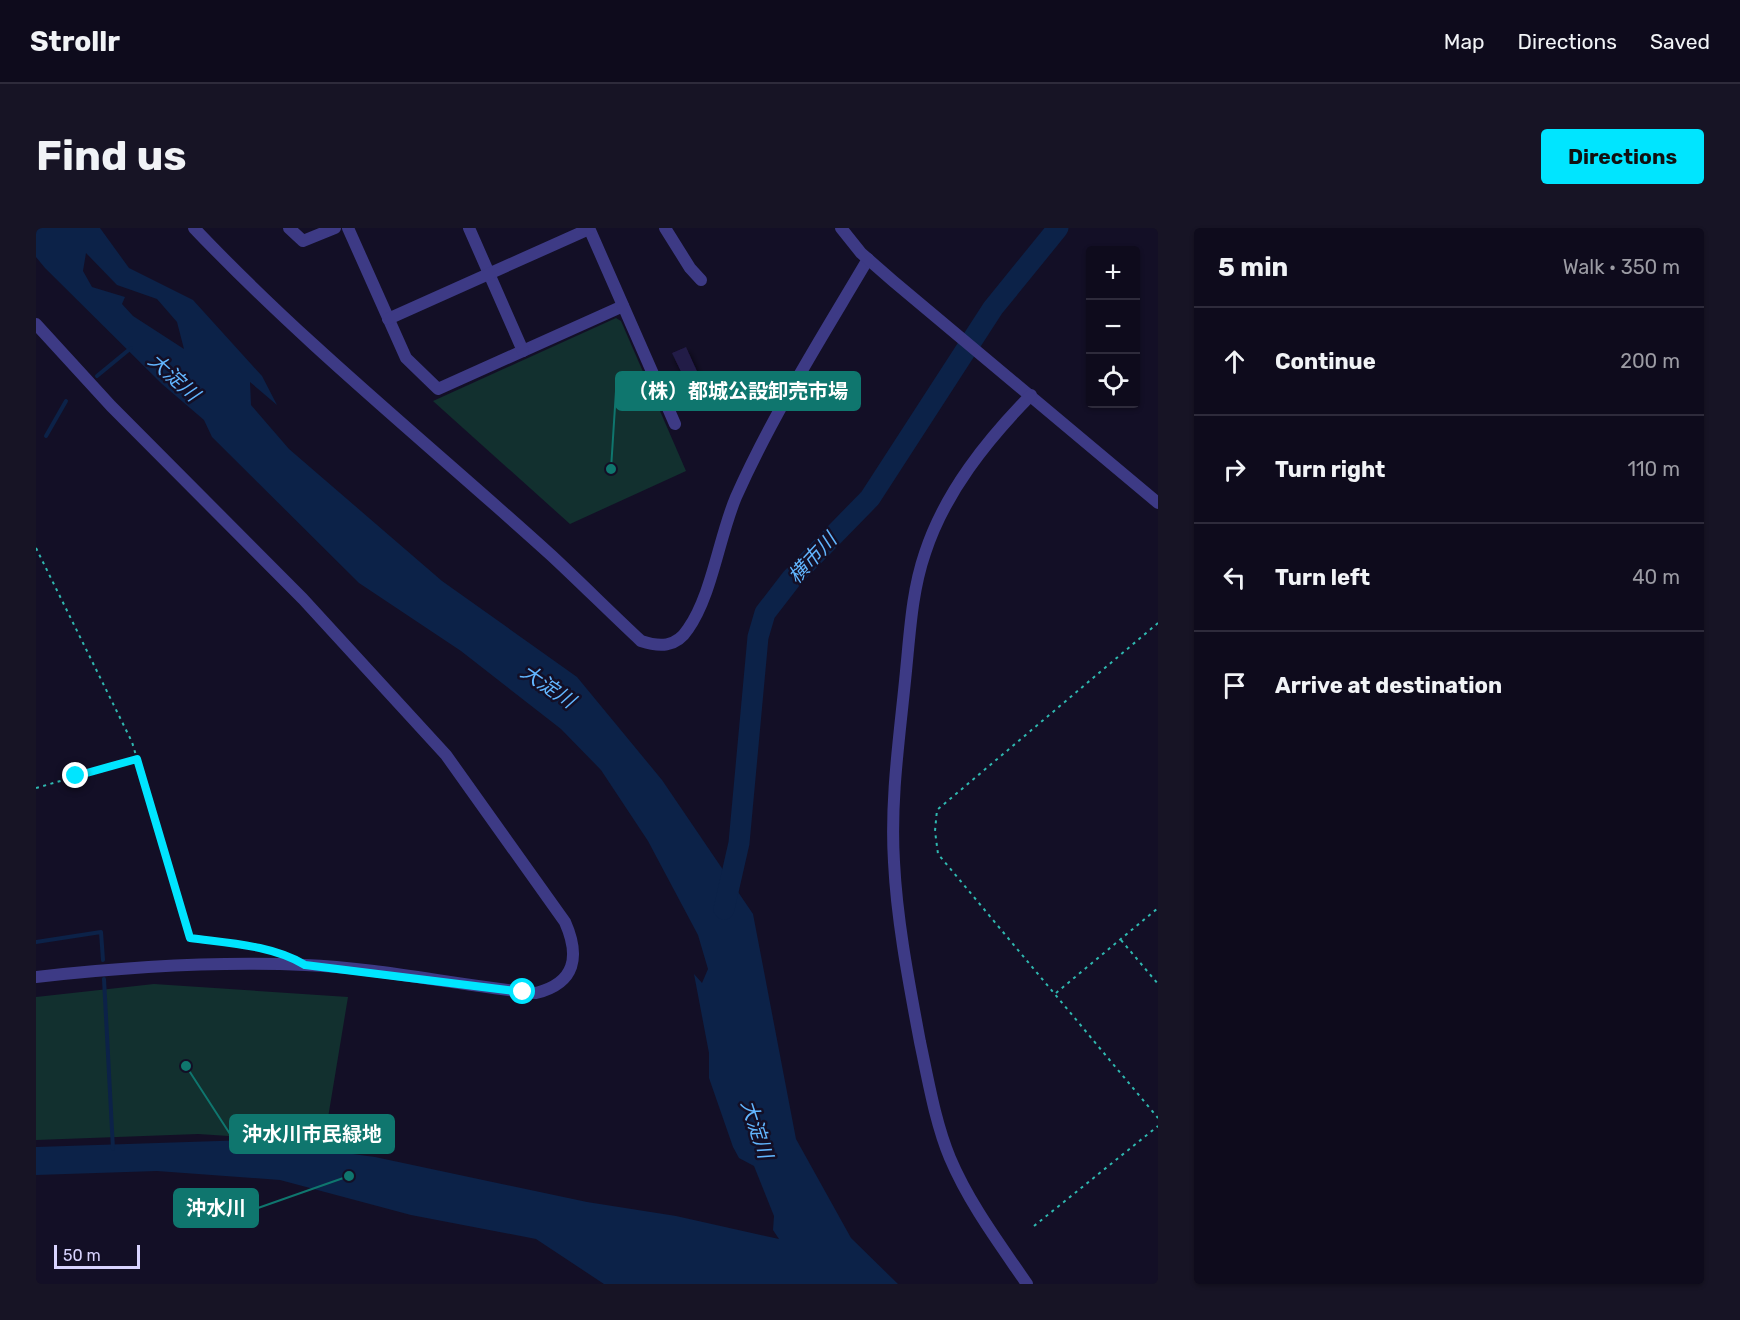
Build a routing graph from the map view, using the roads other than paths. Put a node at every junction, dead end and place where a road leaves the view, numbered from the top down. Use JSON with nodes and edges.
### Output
{"nodes":[{"id":1,"x":194,"y":228,"type":"edge"},
{"id":2,"x":290,"y":228,"type":"edge"},
{"id":3,"x":335,"y":228,"type":"edge"},
{"id":4,"x":348,"y":228,"type":"edge"},
{"id":5,"x":469,"y":228,"type":"edge"},
{"id":6,"x":589,"y":228,"type":"edge"},
{"id":7,"x":665,"y":228,"type":"edge"},
{"id":8,"x":842,"y":228,"type":"edge"},
{"id":9,"x":868,"y":259,"type":"junction"},
{"id":10,"x":489,"y":273,"type":"junction"},
{"id":11,"x":702,"y":280,"type":"dead end"},
{"id":12,"x":623,"y":306,"type":"junction"},
{"id":13,"x":388,"y":319,"type":"junction"},
{"id":14,"x":36,"y":324,"type":"edge"},
{"id":15,"x":523,"y":351,"type":"junction"},
{"id":16,"x":1027,"y":392,"type":"junction"},
{"id":17,"x":675,"y":424,"type":"dead end"},
{"id":18,"x":1158,"y":503,"type":"edge"},
{"id":19,"x":36,"y":976,"type":"edge"},
{"id":20,"x":1027,"y":1284,"type":"edge"}],
"edges":[{"from":1,"to":9,"type":"street"},
{"from":2,"to":3,"type":"street"},
{"from":4,"to":13,"type":"street"},
{"from":5,"to":10,"type":"street"},
{"from":6,"to":10,"type":"street"},
{"from":6,"to":12,"type":"street"},
{"from":7,"to":11,"type":"street"},
{"from":8,"to":9,"type":"street"},
{"from":9,"to":16,"type":"street"},
{"from":10,"to":13,"type":"street"},
{"from":10,"to":15,"type":"street"},
{"from":12,"to":15,"type":"street"},
{"from":12,"to":17,"type":"street"},
{"from":13,"to":15,"type":"street"},
{"from":14,"to":19,"type":"street"},
{"from":16,"to":18,"type":"street"},
{"from":16,"to":20,"type":"street"}]}
